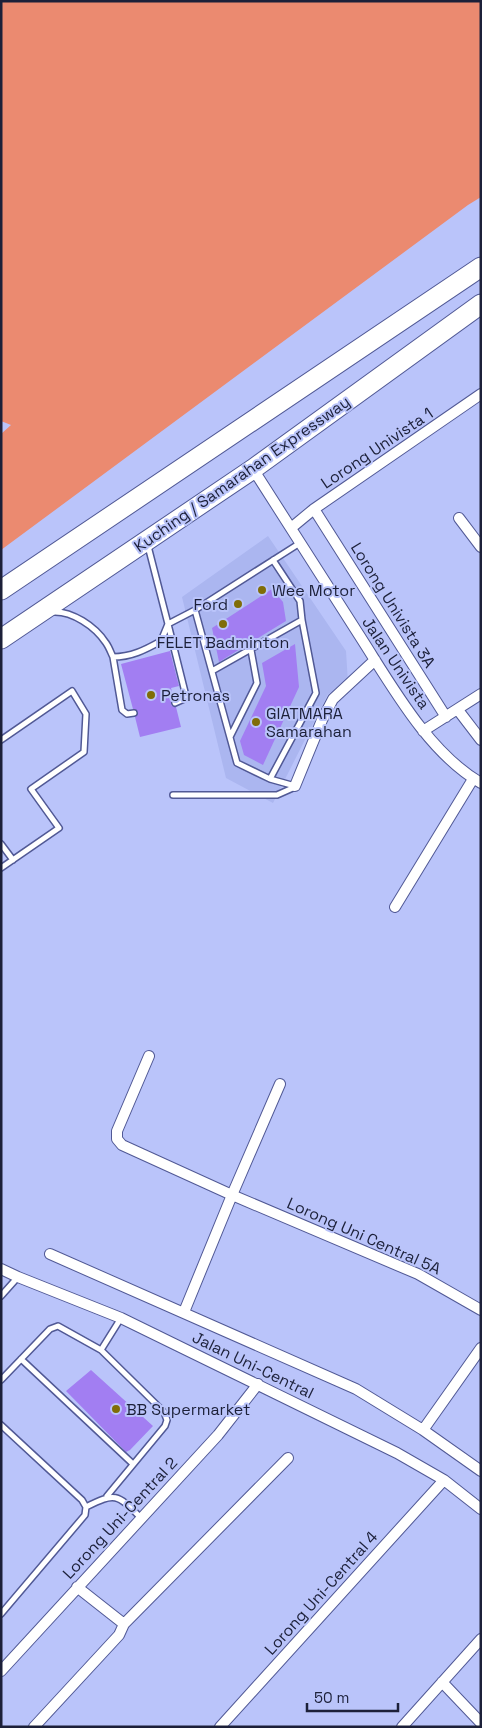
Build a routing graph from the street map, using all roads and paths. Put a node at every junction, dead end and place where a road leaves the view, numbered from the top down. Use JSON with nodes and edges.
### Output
{"nodes":[{"id":1,"x":481,"y":267,"type":"edge"},
{"id":2,"x":481,"y":304,"type":"edge"},
{"id":3,"x":481,"y":394,"type":"edge"},
{"id":4,"x":253,"y":468,"type":"junction"},
{"id":5,"x":314,"y":508,"type":"junction"},
{"id":6,"x":458,"y":518,"type":"dead end"},
{"id":7,"x":291,"y":528,"type":"junction"},
{"id":8,"x":147,"y":541,"type":"junction"},
{"id":9,"x":300,"y":543,"type":"junction"},
{"id":10,"x":481,"y":547,"type":"edge"},
{"id":11,"x":273,"y":560,"type":"junction"},
{"id":12,"x":1,"y":590,"type":"edge"},
{"id":13,"x":195,"y":610,"type":"junction"},
{"id":14,"x":43,"y":612,"type":"junction"},
{"id":15,"x":302,"y":620,"type":"junction"},
{"id":16,"x":168,"y":624,"type":"junction"},
{"id":17,"x":1,"y":639,"type":"edge"},
{"id":18,"x":251,"y":650,"type":"junction"},
{"id":19,"x":113,"y":658,"type":"junction"},
{"id":20,"x":375,"y":660,"type":"junction"},
{"id":21,"x":212,"y":671,"type":"junction"},
{"id":22,"x":481,"y":694,"type":"edge"},
{"id":23,"x":175,"y":703,"type":"dead end"},
{"id":24,"x":458,"y":710,"type":"junction"},
{"id":25,"x":134,"y":713,"type":"dead end"},
{"id":26,"x":446,"y":717,"type":"junction"},
{"id":27,"x":423,"y":731,"type":"junction"},
{"id":28,"x":230,"y":738,"type":"junction"},
{"id":29,"x":1,"y":740,"type":"edge"},
{"id":30,"x":481,"y":740,"type":"edge"},
{"id":31,"x":270,"y":779,"type":"junction"},
{"id":32,"x":477,"y":781,"type":"edge"},
{"id":33,"x":295,"y":786,"type":"junction"},
{"id":34,"x":173,"y":795,"type":"dead end"},
{"id":35,"x":1,"y":844,"type":"edge"},
{"id":36,"x":12,"y":860,"type":"junction"},
{"id":37,"x":1,"y":868,"type":"edge"},
{"id":38,"x":395,"y":907,"type":"dead end"},
{"id":39,"x":149,"y":1056,"type":"dead end"},
{"id":40,"x":280,"y":1084,"type":"dead end"},
{"id":41,"x":232,"y":1195,"type":"junction"},
{"id":42,"x":50,"y":1254,"type":"dead end"},
{"id":43,"x":1,"y":1269,"type":"edge"},
{"id":44,"x":18,"y":1277,"type":"junction"},
{"id":45,"x":1,"y":1296,"type":"edge"},
{"id":46,"x":481,"y":1310,"type":"edge"},
{"id":47,"x":184,"y":1312,"type":"junction"},
{"id":48,"x":120,"y":1318,"type":"junction"},
{"id":49,"x":481,"y":1348,"type":"edge"},
{"id":50,"x":101,"y":1350,"type":"junction"},
{"id":51,"x":20,"y":1359,"type":"junction"},
{"id":52,"x":1,"y":1380,"type":"edge"},
{"id":53,"x":258,"y":1384,"type":"junction"},
{"id":54,"x":1,"y":1425,"type":"edge"},
{"id":55,"x":423,"y":1430,"type":"junction"},
{"id":56,"x":288,"y":1458,"type":"dead end"},
{"id":57,"x":133,"y":1464,"type":"junction"},
{"id":58,"x":481,"y":1471,"type":"edge"},
{"id":59,"x":444,"y":1480,"type":"junction"},
{"id":60,"x":107,"y":1496,"type":"junction"},
{"id":61,"x":86,"y":1507,"type":"junction"},
{"id":62,"x":481,"y":1509,"type":"edge"},
{"id":63,"x":140,"y":1518,"type":"junction"},
{"id":64,"x":77,"y":1587,"type":"junction"},
{"id":65,"x":1,"y":1614,"type":"edge"},
{"id":66,"x":124,"y":1624,"type":"junction"},
{"id":67,"x":481,"y":1639,"type":"edge"},
{"id":68,"x":1,"y":1671,"type":"edge"},
{"id":69,"x":442,"y":1682,"type":"junction"},
{"id":70,"x":481,"y":1723,"type":"edge"},
{"id":71,"x":34,"y":1727,"type":"edge"},
{"id":72,"x":220,"y":1727,"type":"edge"},
{"id":73,"x":402,"y":1727,"type":"edge"}],
"edges":[{"from":1,"to":12,"type":"highway"},
{"from":2,"to":4,"type":"highway","name":"Kuching / Samarahan Expressway"},
{"from":3,"to":5,"type":"street","name":"Lorong Univista 1"},
{"from":4,"to":7,"type":"street","name":"Jalan Univista"},
{"from":4,"to":8,"type":"highway","name":"Kuching / Samarahan Expressway"},
{"from":5,"to":7,"type":"street","name":"Lorong Univista 1"},
{"from":5,"to":26,"type":"street","name":"Lorong Univista 3A"},
{"from":6,"to":10,"type":"street"},
{"from":7,"to":9,"type":"street","name":"Jalan Univista"},
{"from":8,"to":14,"type":"highway","name":"Kuching / Samarahan Expressway"},
{"from":8,"to":16,"type":"lane"},
{"from":9,"to":11,"type":"lane"},
{"from":9,"to":20,"type":"street","name":"Jalan Univista"},
{"from":11,"to":13,"type":"lane"},
{"from":11,"to":15,"type":"lane"},
{"from":13,"to":16,"type":"lane"},
{"from":13,"to":21,"type":"lane"},
{"from":14,"to":17,"type":"highway","name":"Kuching / Samarahan Expressway"},
{"from":14,"to":19,"type":"lane"},
{"from":15,"to":18,"type":"lane"},
{"from":15,"to":31,"type":"lane"},
{"from":16,"to":19,"type":"lane"},
{"from":16,"to":23,"type":"lane"},
{"from":18,"to":21,"type":"lane"},
{"from":18,"to":28,"type":"lane"},
{"from":19,"to":25,"type":"lane"},
{"from":20,"to":27,"type":"street","name":"Jalan Univista"},
{"from":20,"to":33,"type":"street"},
{"from":21,"to":28,"type":"lane"},
{"from":22,"to":24,"type":"street"},
{"from":24,"to":26,"type":"street"},
{"from":24,"to":30,"type":"street"},
{"from":26,"to":27,"type":"street"},
{"from":27,"to":32,"type":"street","name":"Jalan Univista"},
{"from":28,"to":31,"type":"lane"},
{"from":29,"to":36,"type":"lane"},
{"from":31,"to":33,"type":"lane"},
{"from":32,"to":38,"type":"street"},
{"from":33,"to":34,"type":"lane"},
{"from":35,"to":36,"type":"lane"},
{"from":36,"to":37,"type":"lane"},
{"from":39,"to":41,"type":"street","name":"Lorong Uni Central 5A"},
{"from":40,"to":41,"type":"street"},
{"from":41,"to":46,"type":"street","name":"Lorong Uni Central 5A"},
{"from":41,"to":47,"type":"street"},
{"from":42,"to":47,"type":"street"},
{"from":43,"to":44,"type":"street","name":"Jalan Uni-Central"},
{"from":44,"to":45,"type":"lane"},
{"from":44,"to":48,"type":"street","name":"Jalan Uni-Central"},
{"from":47,"to":55,"type":"street"},
{"from":48,"to":50,"type":"lane"},
{"from":48,"to":53,"type":"street","name":"Jalan Uni-Central"},
{"from":49,"to":55,"type":"street"},
{"from":50,"to":51,"type":"lane"},
{"from":50,"to":57,"type":"lane"},
{"from":51,"to":52,"type":"lane"},
{"from":51,"to":57,"type":"lane"},
{"from":53,"to":59,"type":"street","name":"Jalan Uni-Central"},
{"from":53,"to":63,"type":"street","name":"Lorong Uni-Central 2"},
{"from":54,"to":61,"type":"lane"},
{"from":55,"to":58,"type":"street"},
{"from":56,"to":66,"type":"street"},
{"from":57,"to":60,"type":"lane"},
{"from":59,"to":62,"type":"street","name":"Jalan Uni-Central"},
{"from":59,"to":72,"type":"street","name":"Lorong Uni-Central 4"},
{"from":60,"to":61,"type":"lane"},
{"from":60,"to":63,"type":"lane"},
{"from":61,"to":65,"type":"lane"},
{"from":63,"to":64,"type":"street","name":"Lorong Uni-Central 2"},
{"from":64,"to":66,"type":"street"},
{"from":64,"to":68,"type":"street","name":"Lorong Uni-Central 2"},
{"from":66,"to":71,"type":"street"},
{"from":67,"to":69,"type":"street"},
{"from":69,"to":70,"type":"street"},
{"from":69,"to":73,"type":"street"}]}
